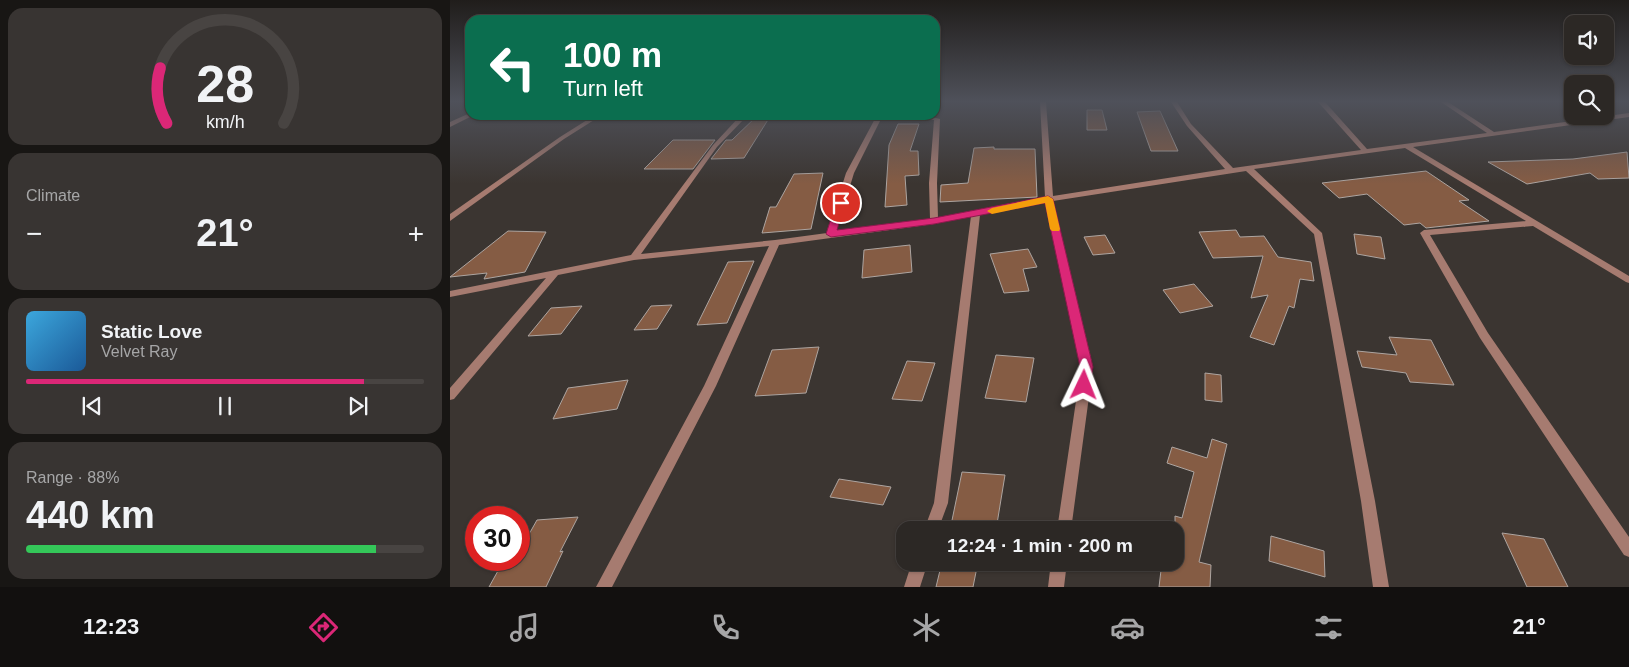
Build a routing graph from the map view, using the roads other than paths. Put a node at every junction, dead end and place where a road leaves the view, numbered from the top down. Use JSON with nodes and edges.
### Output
{"nodes":[{"id":1,"x":576,"y":129,"type":"edge"},
{"id":2,"x":731,"y":129,"type":"edge"},
{"id":3,"x":873,"y":129,"type":"edge"},
{"id":4,"x":936,"y":129,"type":"edge"},
{"id":5,"x":1044,"y":129,"type":"edge"},
{"id":6,"x":1193,"y":129,"type":"edge"},
{"id":7,"x":1346,"y":129,"type":"edge"},
{"id":8,"x":1486,"y":129,"type":"edge"},
{"id":9,"x":1518,"y":129,"type":"edge"},
{"id":10,"x":1492,"y":133,"type":"junction"},
{"id":11,"x":1408,"y":147,"type":"junction"},
{"id":12,"x":1366,"y":152,"type":"junction"},
{"id":13,"x":1248,"y":168,"type":"junction"},
{"id":14,"x":1231,"y":171,"type":"junction"},
{"id":15,"x":1048,"y":199,"type":"junction"},
{"id":16,"x":976,"y":214,"type":"junction"},
{"id":17,"x":450,"y":218,"type":"edge"},
{"id":18,"x":934,"y":221,"type":"junction"},
{"id":19,"x":1535,"y":224,"type":"junction"},
{"id":20,"x":831,"y":234,"type":"junction"},
{"id":21,"x":775,"y":243,"type":"junction"},
{"id":22,"x":634,"y":257,"type":"junction"},
{"id":23,"x":556,"y":272,"type":"junction"},
{"id":24,"x":1629,"y":280,"type":"edge"},
{"id":25,"x":450,"y":294,"type":"edge"},
{"id":26,"x":450,"y":396,"type":"edge"},
{"id":27,"x":934,"y":521,"type":"edge"},
{"id":28,"x":1065,"y":521,"type":"edge"},
{"id":29,"x":1629,"y":550,"type":"edge"},
{"id":30,"x":917,"y":571,"type":"edge"},
{"id":31,"x":1058,"y":571,"type":"edge"},
{"id":32,"x":604,"y":587,"type":"edge"},
{"id":33,"x":912,"y":587,"type":"edge"},
{"id":34,"x":1056,"y":587,"type":"edge"},
{"id":35,"x":1381,"y":587,"type":"edge"}],
"edges":[{"from":1,"to":17,"type":"street"},
{"from":2,"to":22,"type":"street"},
{"from":3,"to":20,"type":"street"},
{"from":4,"to":18,"type":"street"},
{"from":5,"to":15,"type":"street"},
{"from":6,"to":14,"type":"street"},
{"from":7,"to":12,"type":"street"},
{"from":8,"to":10,"type":"street"},
{"from":9,"to":10,"type":"street"},
{"from":10,"to":11,"type":"street"},
{"from":11,"to":12,"type":"street"},
{"from":11,"to":19,"type":"street"},
{"from":12,"to":13,"type":"street"},
{"from":13,"to":14,"type":"street"},
{"from":13,"to":35,"type":"street"},
{"from":14,"to":15,"type":"street"},
{"from":15,"to":16,"type":"street"},
{"from":15,"to":28,"type":"street"},
{"from":16,"to":18,"type":"street"},
{"from":16,"to":27,"type":"street"},
{"from":18,"to":20,"type":"street"},
{"from":19,"to":24,"type":"street"},
{"from":19,"to":29,"type":"street"},
{"from":20,"to":21,"type":"street"},
{"from":21,"to":22,"type":"street"},
{"from":21,"to":32,"type":"street"},
{"from":22,"to":23,"type":"street"},
{"from":23,"to":25,"type":"street"},
{"from":23,"to":26,"type":"street"},
{"from":30,"to":33,"type":"street"},
{"from":31,"to":34,"type":"street"}]}
